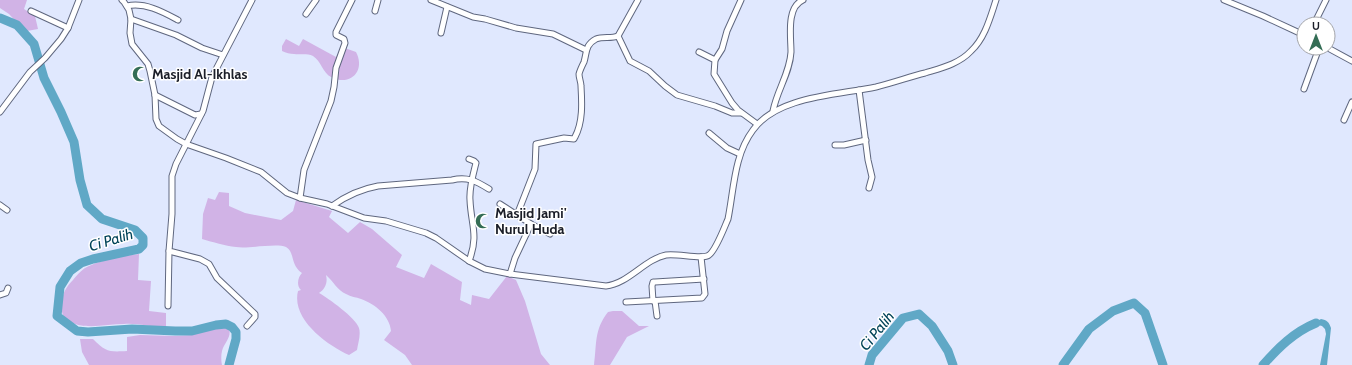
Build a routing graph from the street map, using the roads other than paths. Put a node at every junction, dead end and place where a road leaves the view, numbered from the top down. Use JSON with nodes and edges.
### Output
{"nodes":[{"id":1,"x":79,"y":0,"type":"edge"},
{"id":2,"x":122,"y":0,"type":"edge"},
{"id":3,"x":252,"y":0,"type":"edge"},
{"id":4,"x":316,"y":0,"type":"edge"},
{"id":5,"x":352,"y":0,"type":"edge"},
{"id":6,"x":378,"y":0,"type":"edge"},
{"id":7,"x":431,"y":0,"type":"edge"},
{"id":8,"x":638,"y":0,"type":"edge"},
{"id":9,"x":741,"y":0,"type":"edge"},
{"id":10,"x":803,"y":0,"type":"edge"},
{"id":11,"x":996,"y":0,"type":"edge"},
{"id":12,"x":1224,"y":0,"type":"edge"},
{"id":13,"x":1326,"y":0,"type":"edge"},
{"id":14,"x":142,"y":2,"type":"edge"},
{"id":15,"x":127,"y":6,"type":"junction"},
{"id":16,"x":447,"y":7,"type":"junction"},
{"id":17,"x":375,"y":11,"type":"dead end"},
{"id":18,"x":31,"y":12,"type":"dead end"},
{"id":19,"x":306,"y":14,"type":"dead end"},
{"id":20,"x":1318,"y":16,"type":"edge"},
{"id":21,"x":130,"y":19,"type":"junction"},
{"id":22,"x":178,"y":20,"type":"dead end"},
{"id":23,"x":68,"y":28,"type":"junction"},
{"id":24,"x":1296,"y":31,"type":"edge"},
{"id":25,"x":441,"y":33,"type":"dead end"},
{"id":26,"x":618,"y":36,"type":"junction"},
{"id":27,"x":586,"y":50,"type":"junction"},
{"id":28,"x":699,"y":52,"type":"dead end"},
{"id":29,"x":1336,"y":52,"type":"edge"},
{"id":30,"x":223,"y":55,"type":"junction"},
{"id":31,"x":1316,"y":56,"type":"edge"},
{"id":32,"x":715,"y":60,"type":"junction"},
{"id":33,"x":1352,"y":61,"type":"edge"},
{"id":34,"x":1304,"y":89,"type":"dead end"},
{"id":35,"x":859,"y":90,"type":"junction"},
{"id":36,"x":155,"y":95,"type":"junction"},
{"id":37,"x":1352,"y":102,"type":"edge"},
{"id":38,"x":774,"y":111,"type":"junction"},
{"id":39,"x":0,"y":112,"type":"edge"},
{"id":40,"x":741,"y":113,"type":"junction"},
{"id":41,"x":202,"y":114,"type":"junction"},
{"id":42,"x":1344,"y":120,"type":"dead end"},
{"id":43,"x":757,"y":124,"type":"junction"},
{"id":44,"x":709,"y":133,"type":"dead end"},
{"id":45,"x":866,"y":140,"type":"junction"},
{"id":46,"x":186,"y":144,"type":"junction"},
{"id":47,"x":835,"y":145,"type":"dead end"},
{"id":48,"x":740,"y":154,"type":"junction"},
{"id":49,"x":469,"y":159,"type":"dead end"},
{"id":50,"x":473,"y":180,"type":"junction"},
{"id":51,"x":869,"y":188,"type":"dead end"},
{"id":52,"x":489,"y":189,"type":"dead end"},
{"id":53,"x":300,"y":198,"type":"junction"},
{"id":54,"x":500,"y":204,"type":"dead end"},
{"id":55,"x":0,"y":205,"type":"edge"},
{"id":56,"x":332,"y":206,"type":"junction"},
{"id":57,"x":7,"y":210,"type":"dead end"},
{"id":58,"x":518,"y":215,"type":"junction"},
{"id":59,"x":531,"y":224,"type":"junction"},
{"id":60,"x":550,"y":234,"type":"dead end"},
{"id":61,"x":169,"y":251,"type":"junction"},
{"id":62,"x":701,"y":258,"type":"junction"},
{"id":63,"x":469,"y":261,"type":"junction"},
{"id":64,"x":510,"y":274,"type":"junction"},
{"id":65,"x":704,"y":279,"type":"junction"},
{"id":66,"x":8,"y":288,"type":"dead end"},
{"id":67,"x":0,"y":296,"type":"edge"},
{"id":68,"x":654,"y":301,"type":"junction"},
{"id":69,"x":626,"y":302,"type":"dead end"},
{"id":70,"x":168,"y":306,"type":"dead end"},
{"id":71,"x":657,"y":316,"type":"dead end"},
{"id":72,"x":247,"y":326,"type":"dead end"}],
"edges":[{"from":1,"to":23,"type":"street"},
{"from":2,"to":15,"type":"street"},
{"from":3,"to":30,"type":"street"},
{"from":4,"to":19,"type":"street"},
{"from":5,"to":53,"type":"street"},
{"from":6,"to":17,"type":"street"},
{"from":7,"to":16,"type":"street"},
{"from":8,"to":26,"type":"street"},
{"from":9,"to":32,"type":"street"},
{"from":10,"to":38,"type":"street"},
{"from":11,"to":35,"type":"street"},
{"from":12,"to":24,"type":"street"},
{"from":13,"to":20,"type":"street"},
{"from":14,"to":15,"type":"street"},
{"from":14,"to":22,"type":"street"},
{"from":15,"to":21,"type":"street"},
{"from":16,"to":25,"type":"street"},
{"from":16,"to":27,"type":"street"},
{"from":18,"to":23,"type":"street"},
{"from":21,"to":30,"type":"street"},
{"from":21,"to":36,"type":"street"},
{"from":23,"to":39,"type":"street"},
{"from":26,"to":27,"type":"street"},
{"from":26,"to":40,"type":"street"},
{"from":27,"to":58,"type":"street"},
{"from":28,"to":32,"type":"street"},
{"from":29,"to":33,"type":"street"},
{"from":30,"to":41,"type":"street"},
{"from":31,"to":34,"type":"street"},
{"from":32,"to":40,"type":"street"},
{"from":35,"to":38,"type":"street"},
{"from":35,"to":45,"type":"street"},
{"from":36,"to":41,"type":"street"},
{"from":36,"to":46,"type":"street"},
{"from":37,"to":42,"type":"street"},
{"from":38,"to":43,"type":"street"},
{"from":40,"to":43,"type":"street"},
{"from":41,"to":46,"type":"street"},
{"from":43,"to":48,"type":"street"},
{"from":44,"to":48,"type":"street"},
{"from":45,"to":47,"type":"street"},
{"from":45,"to":51,"type":"street"},
{"from":46,"to":53,"type":"street"},
{"from":46,"to":61,"type":"street"},
{"from":48,"to":62,"type":"street"},
{"from":49,"to":50,"type":"street"},
{"from":50,"to":52,"type":"street"},
{"from":50,"to":56,"type":"street"},
{"from":50,"to":63,"type":"street"},
{"from":53,"to":56,"type":"street"},
{"from":54,"to":58,"type":"street"},
{"from":55,"to":57,"type":"street"},
{"from":56,"to":63,"type":"street"},
{"from":58,"to":59,"type":"street"},
{"from":59,"to":60,"type":"street"},
{"from":59,"to":64,"type":"street"},
{"from":61,"to":70,"type":"street"},
{"from":61,"to":72,"type":"street"},
{"from":62,"to":64,"type":"street"},
{"from":62,"to":65,"type":"street"},
{"from":63,"to":64,"type":"street"},
{"from":65,"to":68,"type":"street"},
{"from":65,"to":68,"type":"street"},
{"from":66,"to":67,"type":"street"},
{"from":68,"to":69,"type":"street"},
{"from":68,"to":71,"type":"street"}]}
